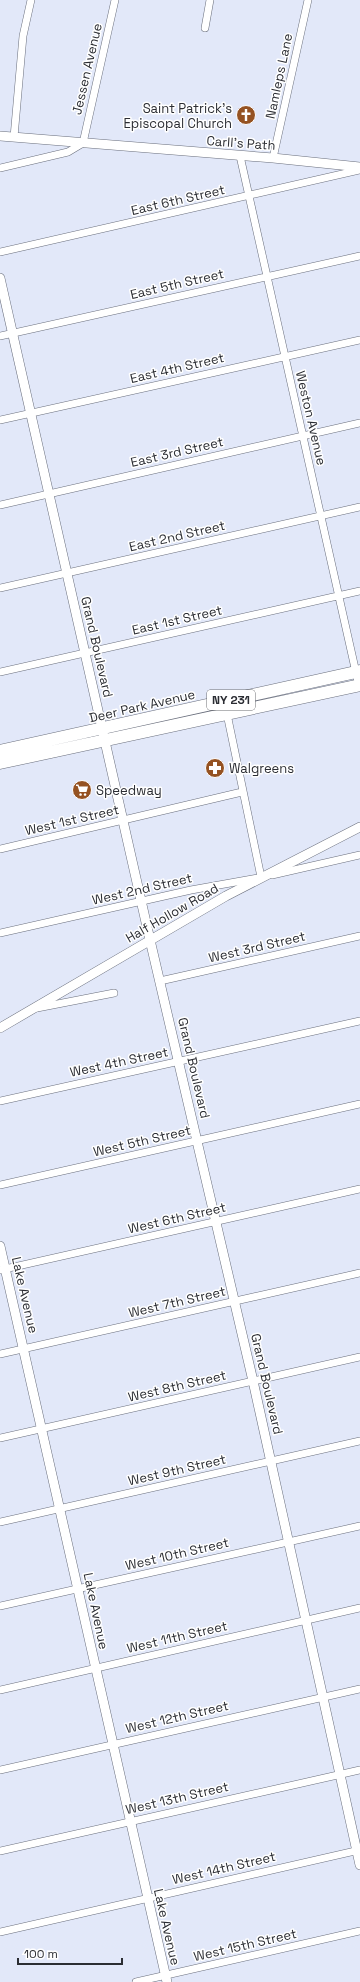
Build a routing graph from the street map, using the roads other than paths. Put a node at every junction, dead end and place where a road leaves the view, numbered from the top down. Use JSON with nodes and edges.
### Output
{"nodes":[{"id":1,"x":31,"y":0,"type":"edge"},
{"id":2,"x":115,"y":0,"type":"edge"},
{"id":3,"x":210,"y":0,"type":"edge"},
{"id":4,"x":308,"y":0,"type":"edge"},
{"id":5,"x":205,"y":28,"type":"dead end"},
{"id":6,"x":0,"y":136,"type":"edge"},
{"id":7,"x":14,"y":137,"type":"junction"},
{"id":8,"x":83,"y":143,"type":"junction"},
{"id":9,"x":240,"y":156,"type":"junction"},
{"id":10,"x":273,"y":158,"type":"junction"},
{"id":11,"x":360,"y":166,"type":"edge"},
{"id":12,"x":0,"y":168,"type":"edge"},
{"id":13,"x":360,"y":170,"type":"edge"},
{"id":14,"x":249,"y":197,"type":"junction"},
{"id":15,"x":0,"y":252,"type":"edge"},
{"id":16,"x":360,"y":256,"type":"edge"},
{"id":17,"x":267,"y":276,"type":"junction"},
{"id":18,"x":0,"y":278,"type":"edge"},
{"id":19,"x":12,"y":334,"type":"junction"},
{"id":20,"x":0,"y":336,"type":"edge"},
{"id":21,"x":360,"y":340,"type":"edge"},
{"id":22,"x":285,"y":356,"type":"junction"},
{"id":23,"x":31,"y":414,"type":"junction"},
{"id":24,"x":0,"y":420,"type":"edge"},
{"id":25,"x":360,"y":423,"type":"edge"},
{"id":26,"x":304,"y":436,"type":"junction"},
{"id":27,"x":50,"y":494,"type":"junction"},
{"id":28,"x":0,"y":505,"type":"edge"},
{"id":29,"x":360,"y":507,"type":"edge"},
{"id":30,"x":321,"y":516,"type":"junction"},
{"id":31,"x":67,"y":573,"type":"junction"},
{"id":32,"x":0,"y":588,"type":"edge"},
{"id":33,"x":360,"y":591,"type":"edge"},
{"id":34,"x":339,"y":596,"type":"junction"},
{"id":35,"x":85,"y":653,"type":"junction"},
{"id":36,"x":358,"y":671,"type":"edge"},
{"id":37,"x":0,"y":672,"type":"edge"},
{"id":38,"x":360,"y":686,"type":"edge"},
{"id":39,"x":227,"y":714,"type":"junction"},
{"id":40,"x":102,"y":729,"type":"junction"},
{"id":41,"x":105,"y":742,"type":"junction"},
{"id":42,"x":0,"y":751,"type":"edge"},
{"id":43,"x":0,"y":763,"type":"edge"},
{"id":44,"x":242,"y":792,"type":"junction"},
{"id":45,"x":123,"y":821,"type":"junction"},
{"id":46,"x":360,"y":827,"type":"edge"},
{"id":47,"x":0,"y":849,"type":"edge"},
{"id":48,"x":360,"y":856,"type":"edge"},
{"id":49,"x":261,"y":877,"type":"junction"},
{"id":50,"x":142,"y":901,"type":"junction"},
{"id":51,"x":0,"y":933,"type":"edge"},
{"id":52,"x":360,"y":936,"type":"edge"},
{"id":53,"x":150,"y":940,"type":"junction"},
{"id":54,"x":160,"y":981,"type":"junction"},
{"id":55,"x":114,"y":993,"type":"dead end"},
{"id":56,"x":35,"y":1008,"type":"junction"},
{"id":57,"x":360,"y":1021,"type":"edge"},
{"id":58,"x":0,"y":1028,"type":"edge"},
{"id":59,"x":180,"y":1061,"type":"junction"},
{"id":60,"x":0,"y":1101,"type":"edge"},
{"id":61,"x":360,"y":1104,"type":"edge"},
{"id":62,"x":198,"y":1140,"type":"junction"},
{"id":63,"x":0,"y":1185,"type":"edge"},
{"id":64,"x":360,"y":1189,"type":"edge"},
{"id":65,"x":216,"y":1221,"type":"junction"},
{"id":66,"x":0,"y":1246,"type":"edge"},
{"id":67,"x":3,"y":1270,"type":"edge"},
{"id":68,"x":360,"y":1273,"type":"edge"},
{"id":69,"x":234,"y":1301,"type":"junction"},
{"id":70,"x":24,"y":1349,"type":"junction"},
{"id":71,"x":0,"y":1354,"type":"edge"},
{"id":72,"x":360,"y":1357,"type":"edge"},
{"id":73,"x":253,"y":1381,"type":"junction"},
{"id":74,"x":41,"y":1429,"type":"junction"},
{"id":75,"x":0,"y":1438,"type":"edge"},
{"id":76,"x":360,"y":1441,"type":"edge"},
{"id":77,"x":271,"y":1461,"type":"junction"},
{"id":78,"x":60,"y":1509,"type":"junction"},
{"id":79,"x":0,"y":1522,"type":"edge"},
{"id":80,"x":360,"y":1526,"type":"edge"},
{"id":81,"x":287,"y":1542,"type":"junction"},
{"id":82,"x":79,"y":1588,"type":"junction"},
{"id":83,"x":0,"y":1606,"type":"edge"},
{"id":84,"x":360,"y":1608,"type":"edge"},
{"id":85,"x":306,"y":1620,"type":"junction"},
{"id":86,"x":95,"y":1668,"type":"junction"},
{"id":87,"x":360,"y":1689,"type":"edge"},
{"id":88,"x":0,"y":1690,"type":"edge"},
{"id":89,"x":323,"y":1697,"type":"junction"},
{"id":90,"x":113,"y":1744,"type":"junction"},
{"id":91,"x":0,"y":1770,"type":"edge"},
{"id":92,"x":360,"y":1770,"type":"edge"},
{"id":93,"x":340,"y":1774,"type":"junction"},
{"id":94,"x":130,"y":1821,"type":"junction"},
{"id":95,"x":358,"y":1850,"type":"edge"},
{"id":96,"x":0,"y":1851,"type":"edge"},
{"id":97,"x":360,"y":1865,"type":"edge"},
{"id":98,"x":147,"y":1898,"type":"junction"},
{"id":99,"x":360,"y":1931,"type":"edge"},
{"id":100,"x":0,"y":1932,"type":"edge"},
{"id":101,"x":166,"y":1979,"type":"edge"},
{"id":102,"x":136,"y":1982,"type":"edge"}],
"edges":[{"from":1,"to":7,"type":"street"},
{"from":2,"to":8,"type":"street","name":"Jessen Avenue"},
{"from":3,"to":5,"type":"street"},
{"from":4,"to":10,"type":"street","name":"Namleps Lane"},
{"from":6,"to":7,"type":"street","name":"Carll's Path"},
{"from":7,"to":8,"type":"street","name":"Carll's Path"},
{"from":8,"to":9,"type":"street","name":"Carll's Path"},
{"from":8,"to":12,"type":"street"},
{"from":9,"to":10,"type":"street","name":"Carll's Path"},
{"from":9,"to":14,"type":"street","name":"Weston Avenue"},
{"from":10,"to":11,"type":"street","name":"Carll's Path"},
{"from":13,"to":14,"type":"street","name":"East 6th Street"},
{"from":14,"to":15,"type":"street","name":"East 6th Street"},
{"from":14,"to":17,"type":"street","name":"Weston Avenue"},
{"from":16,"to":17,"type":"street","name":"East 5th Street"},
{"from":17,"to":19,"type":"street","name":"East 5th Street"},
{"from":17,"to":22,"type":"street","name":"Weston Avenue"},
{"from":18,"to":19,"type":"street","name":"Grand Boulevard"},
{"from":19,"to":20,"type":"street","name":"East 5th Street"},
{"from":19,"to":23,"type":"street","name":"Grand Boulevard"},
{"from":21,"to":22,"type":"street","name":"East 4th Street"},
{"from":22,"to":23,"type":"street","name":"East 4th Street"},
{"from":22,"to":26,"type":"street","name":"Weston Avenue"},
{"from":23,"to":24,"type":"street","name":"East 4th Street"},
{"from":23,"to":27,"type":"street","name":"Grand Boulevard"},
{"from":25,"to":26,"type":"street","name":"East 3rd Street"},
{"from":26,"to":27,"type":"street","name":"East 3rd Street"},
{"from":26,"to":30,"type":"street","name":"Weston Avenue"},
{"from":27,"to":28,"type":"street","name":"East 3rd Street"},
{"from":27,"to":31,"type":"street","name":"Grand Boulevard"},
{"from":29,"to":30,"type":"street","name":"East 2nd Street"},
{"from":30,"to":31,"type":"street","name":"East 2nd Street"},
{"from":30,"to":34,"type":"street","name":"Weston Avenue"},
{"from":31,"to":32,"type":"street","name":"East 2nd Street"},
{"from":31,"to":35,"type":"street","name":"Grand Boulevard"},
{"from":33,"to":34,"type":"street","name":"East 1st Street"},
{"from":34,"to":35,"type":"street","name":"East 1st Street"},
{"from":34,"to":36,"type":"street","name":"Weston Avenue"},
{"from":35,"to":37,"type":"street","name":"East 1st Street"},
{"from":35,"to":40,"type":"street","name":"Grand Boulevard"},
{"from":36,"to":38,"type":"street","name":"Weston Avenue"},
{"from":36,"to":40,"type":"main road","name":"Deer Park Avenue","number":"NY 231"},
{"from":38,"to":39,"type":"main road","name":"Deer Park Avenue","number":"NY 231"},
{"from":39,"to":41,"type":"main road","name":"Deer Park Avenue","number":"NY 231"},
{"from":39,"to":44,"type":"street"},
{"from":40,"to":41,"type":"street","name":"Grand Boulevard"},
{"from":40,"to":42,"type":"main road","name":"Deer Park Avenue","number":"NY 231"},
{"from":41,"to":43,"type":"main road","name":"Deer Park Avenue","number":"NY 231"},
{"from":41,"to":45,"type":"street","name":"Grand Boulevard"},
{"from":44,"to":45,"type":"street","name":"West 1st Street"},
{"from":44,"to":49,"type":"street"},
{"from":45,"to":47,"type":"street","name":"West 1st Street"},
{"from":45,"to":50,"type":"street","name":"Grand Boulevard"},
{"from":46,"to":49,"type":"street","name":"Half Hollow Road"},
{"from":48,"to":49,"type":"street","name":"West 2nd Street"},
{"from":49,"to":50,"type":"street","name":"West 2nd Street"},
{"from":49,"to":53,"type":"street","name":"Half Hollow Road"},
{"from":50,"to":51,"type":"street","name":"West 2nd Street"},
{"from":50,"to":53,"type":"street","name":"Grand Boulevard"},
{"from":52,"to":54,"type":"street","name":"West 3rd Street"},
{"from":53,"to":54,"type":"street","name":"Grand Boulevard"},
{"from":53,"to":56,"type":"street","name":"Half Hollow Road"},
{"from":54,"to":59,"type":"street","name":"Grand Boulevard"},
{"from":55,"to":56,"type":"street"},
{"from":56,"to":58,"type":"street","name":"Half Hollow Road"},
{"from":57,"to":59,"type":"street","name":"West 4th Street"},
{"from":59,"to":60,"type":"street","name":"West 4th Street"},
{"from":59,"to":62,"type":"street","name":"Grand Boulevard"},
{"from":61,"to":62,"type":"street","name":"West 5th Street"},
{"from":62,"to":63,"type":"street","name":"West 5th Street"},
{"from":62,"to":65,"type":"street","name":"Grand Boulevard"},
{"from":64,"to":65,"type":"street","name":"West 6th Street"},
{"from":65,"to":67,"type":"street","name":"West 6th Street"},
{"from":65,"to":69,"type":"street","name":"Grand Boulevard"},
{"from":66,"to":67,"type":"street","name":"Lake Avenue"},
{"from":67,"to":70,"type":"street","name":"Lake Avenue"},
{"from":68,"to":69,"type":"street","name":"West 7th Street"},
{"from":69,"to":70,"type":"street","name":"West 7th Street"},
{"from":69,"to":73,"type":"street","name":"Grand Boulevard"},
{"from":70,"to":71,"type":"street","name":"West 7th Street"},
{"from":70,"to":74,"type":"street","name":"Lake Avenue"},
{"from":72,"to":73,"type":"street","name":"West 8th Street"},
{"from":73,"to":74,"type":"street","name":"West 8th Street"},
{"from":73,"to":77,"type":"street","name":"Grand Boulevard"},
{"from":74,"to":75,"type":"street","name":"West 8th Street"},
{"from":74,"to":78,"type":"street","name":"Lake Avenue"},
{"from":76,"to":77,"type":"street","name":"West 9th Street"},
{"from":77,"to":78,"type":"street","name":"West 9th Street"},
{"from":77,"to":81,"type":"street","name":"Grand Boulevard"},
{"from":78,"to":79,"type":"street","name":"West 9th Street"},
{"from":78,"to":82,"type":"street","name":"Lake Avenue"},
{"from":80,"to":81,"type":"street","name":"West 10th Street"},
{"from":81,"to":82,"type":"street","name":"West 10th Street"},
{"from":81,"to":85,"type":"street","name":"Grand Boulevard"},
{"from":82,"to":83,"type":"street","name":"West 10th Street"},
{"from":82,"to":86,"type":"street","name":"Lake Avenue"},
{"from":84,"to":85,"type":"street","name":"West 11th Street"},
{"from":85,"to":86,"type":"street","name":"West 11th Street"},
{"from":85,"to":89,"type":"street","name":"Grand Boulevard"},
{"from":86,"to":88,"type":"street","name":"West 11th Street"},
{"from":86,"to":90,"type":"street","name":"Lake Avenue"},
{"from":87,"to":89,"type":"street","name":"West 12th Street"},
{"from":89,"to":90,"type":"street","name":"West 12th Street"},
{"from":89,"to":93,"type":"street","name":"Grand Boulevard"},
{"from":90,"to":91,"type":"street","name":"West 12th Street"},
{"from":90,"to":94,"type":"street","name":"Lake Avenue"},
{"from":92,"to":93,"type":"street","name":"West 13th Street"},
{"from":93,"to":94,"type":"street","name":"West 13th Street"},
{"from":93,"to":95,"type":"street","name":"Grand Boulevard"},
{"from":94,"to":96,"type":"street","name":"West 13th Street"},
{"from":94,"to":98,"type":"street","name":"Lake Avenue"},
{"from":95,"to":97,"type":"street","name":"Grand Boulevard"},
{"from":95,"to":98,"type":"street","name":"West 14th Street"},
{"from":98,"to":100,"type":"street","name":"West 14th Street"},
{"from":98,"to":101,"type":"street","name":"Lake Avenue"},
{"from":99,"to":101,"type":"street","name":"West 15th Street"},
{"from":101,"to":102,"type":"street","name":"West 15th Street"}]}
